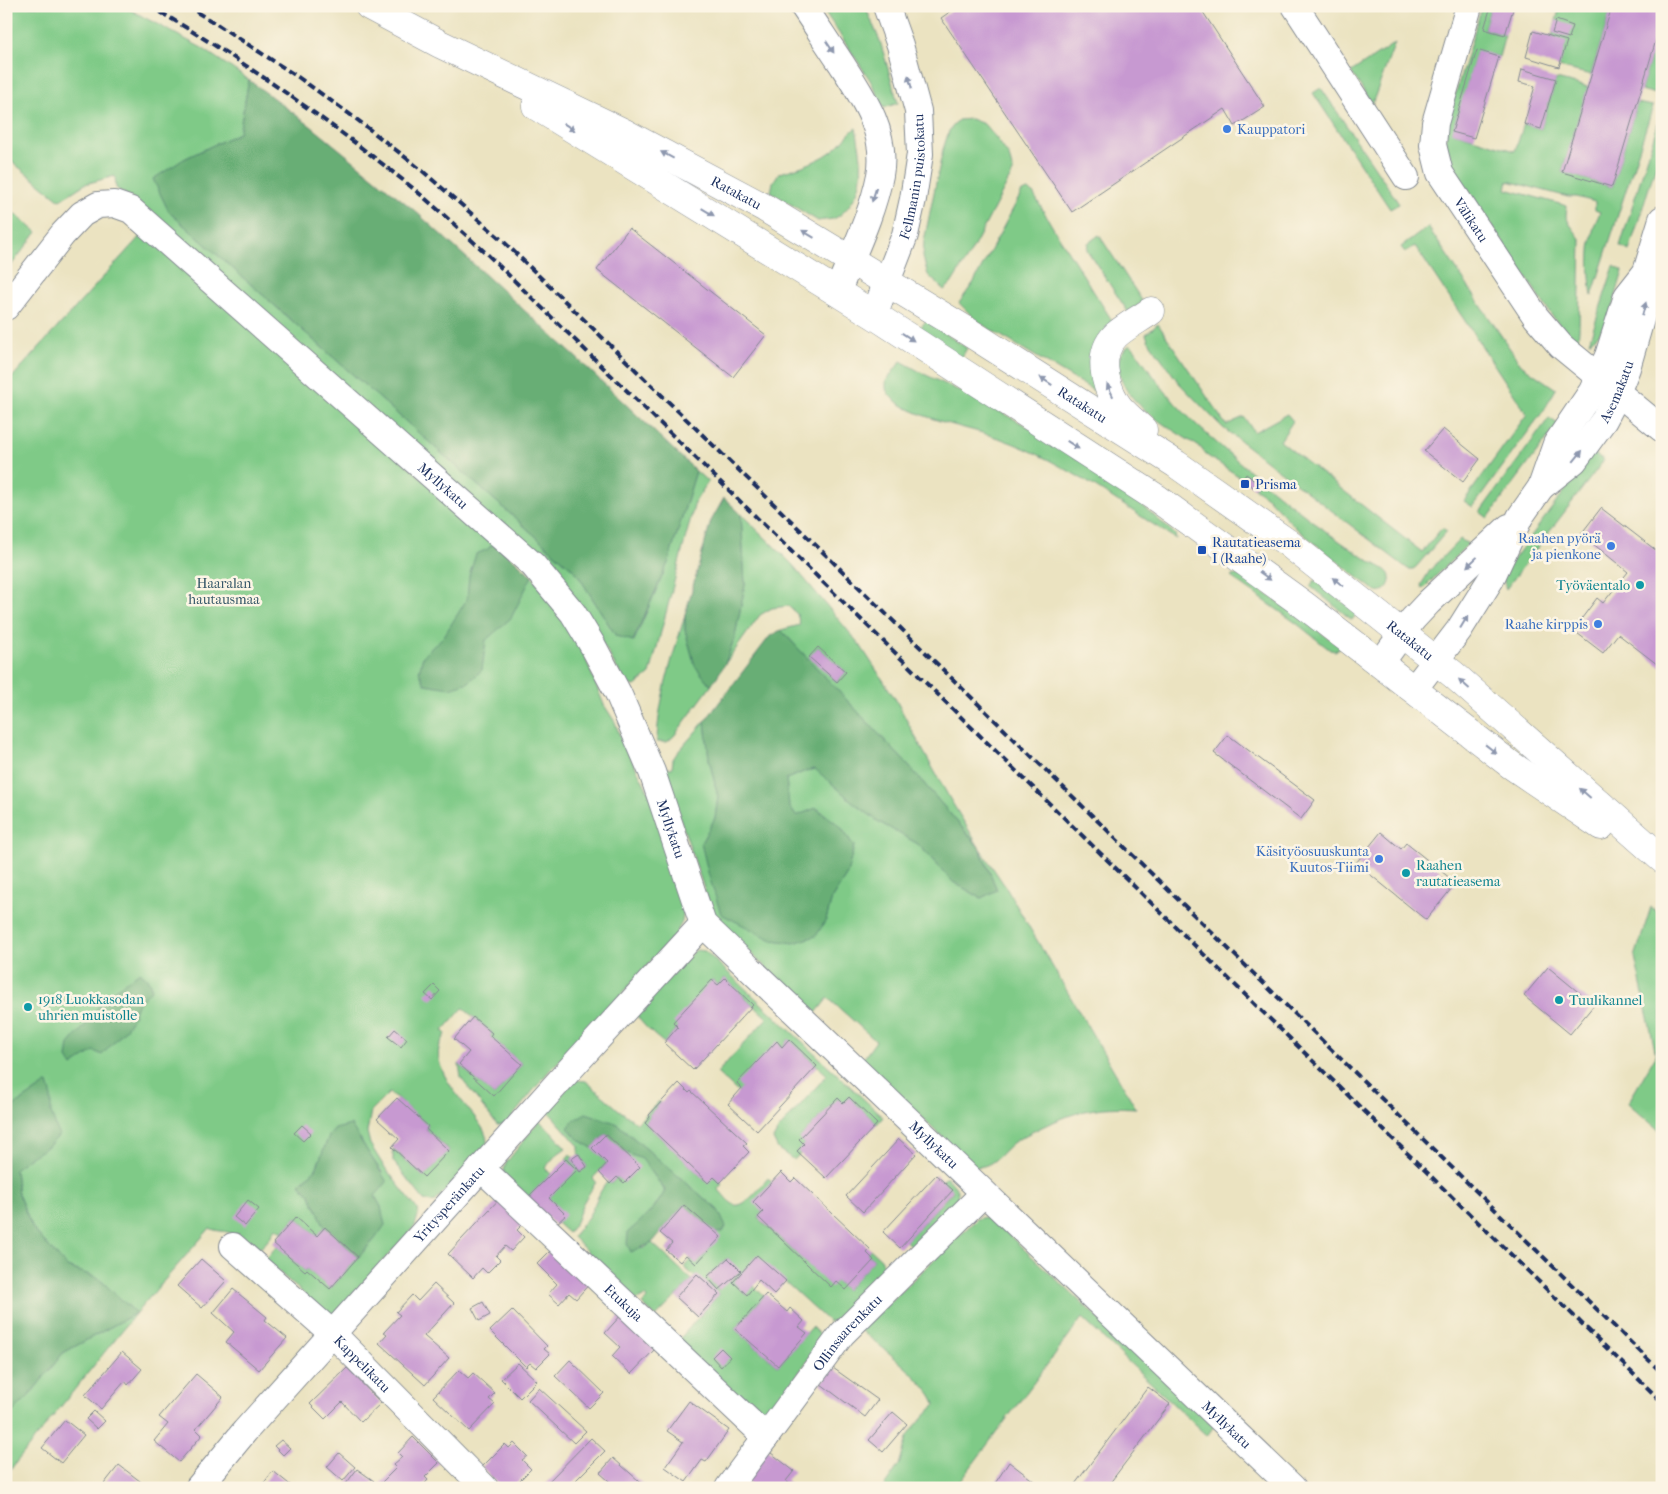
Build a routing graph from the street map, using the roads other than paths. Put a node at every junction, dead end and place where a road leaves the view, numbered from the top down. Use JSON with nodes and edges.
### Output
{"nodes":[{"id":1,"x":369,"y":6,"type":"edge"},
{"id":2,"x":803,"y":6,"type":"edge"},
{"id":3,"x":886,"y":6,"type":"edge"},
{"id":4,"x":1294,"y":6,"type":"edge"},
{"id":5,"x":1469,"y":6,"type":"edge"},
{"id":6,"x":440,"y":44,"type":"junction"},
{"id":7,"x":1406,"y":177,"type":"dead end"},
{"id":8,"x":1662,"y":220,"type":"edge"},
{"id":9,"x":1658,"y":249,"type":"edge"},
{"id":10,"x":850,"y":260,"type":"junction"},
{"id":11,"x":887,"y":282,"type":"junction"},
{"id":12,"x":836,"y":293,"type":"junction"},
{"id":13,"x":6,"y":306,"type":"edge"},
{"id":14,"x":1151,"y":312,"type":"dead end"},
{"id":15,"x":874,"y":315,"type":"junction"},
{"id":16,"x":1608,"y":384,"type":"junction"},
{"id":17,"x":1662,"y":429,"type":"edge"},
{"id":18,"x":1206,"y":486,"type":"junction"},
{"id":19,"x":1520,"y":516,"type":"junction"},
{"id":20,"x":1402,"y":634,"type":"junction"},
{"id":21,"x":1435,"y":661,"type":"junction"},
{"id":22,"x":1380,"y":664,"type":"junction"},
{"id":23,"x":1414,"y":689,"type":"junction"},
{"id":24,"x":1662,"y":859,"type":"edge"},
{"id":25,"x":1662,"y":868,"type":"edge"},
{"id":26,"x":703,"y":924,"type":"junction"},
{"id":27,"x":481,"y":1168,"type":"junction"},
{"id":28,"x":984,"y":1193,"type":"junction"},
{"id":29,"x":233,"y":1246,"type":"dead end"},
{"id":30,"x":333,"y":1334,"type":"junction"},
{"id":31,"x":766,"y":1437,"type":"junction"},
{"id":32,"x":198,"y":1488,"type":"edge"},
{"id":33,"x":485,"y":1488,"type":"edge"},
{"id":34,"x":728,"y":1488,"type":"edge"},
{"id":35,"x":1293,"y":1488,"type":"edge"}],
"edges":[{"from":1,"to":6,"type":"main road","name":"Ratakatu"},
{"from":2,"to":10,"type":"street","name":"Fellmanin puistokatu","one_way":true},
{"from":11,"to":3,"type":"street","name":"Fellmanin puistokatu","one_way":true},
{"from":4,"to":7,"type":"street"},
{"from":5,"to":16,"type":"street","name":"Välikatu"},
{"from":10,"to":6,"type":"main road","name":"Ratakatu","one_way":true},
{"from":6,"to":12,"type":"main road","name":"Ratakatu","one_way":true},
{"from":8,"to":9,"type":"street","name":"Asemakatu"},
{"from":9,"to":16,"type":"street","name":"Asemakatu"},
{"from":10,"to":11,"type":"main road","name":"Ratakatu"},
{"from":10,"to":12,"type":"street","name":"Fellmanin puistokatu"},
{"from":11,"to":15,"type":"street","name":"Fellmanin puistokatu"},
{"from":18,"to":11,"type":"main road","name":"Ratakatu","one_way":true},
{"from":12,"to":15,"type":"main road","name":"Ratakatu"},
{"from":13,"to":26,"type":"street","name":"Myllykatu"},
{"from":18,"to":14,"type":"main road","one_way":true},
{"from":15,"to":22,"type":"main road","name":"Ratakatu","one_way":true},
{"from":16,"to":17,"type":"street","name":"Välikatu"},
{"from":16,"to":19,"type":"street","name":"Asemakatu"},
{"from":20,"to":18,"type":"main road","name":"Ratakatu","one_way":true},
{"from":19,"to":20,"type":"street","name":"Asemakatu","one_way":true},
{"from":21,"to":19,"type":"street","name":"Asemakatu","one_way":true},
{"from":20,"to":21,"type":"main road","name":"Ratakatu"},
{"from":20,"to":22,"type":"street","name":"Asemakatu"},
{"from":21,"to":23,"type":"street","name":"Asemakatu"},
{"from":24,"to":21,"type":"main road","name":"Ratakatu","one_way":true},
{"from":22,"to":23,"type":"main road","name":"Ratakatu"},
{"from":23,"to":25,"type":"main road","name":"Ratakatu","one_way":true},
{"from":26,"to":27,"type":"street","name":"Yritysperänkatu"},
{"from":26,"to":28,"type":"street","name":"Myllykatu"},
{"from":27,"to":30,"type":"street","name":"Yritysperänkatu"},
{"from":27,"to":31,"type":"street","name":"Etukuja"},
{"from":28,"to":31,"type":"street","name":"Ollinsaarenkatu"},
{"from":28,"to":35,"type":"street","name":"Myllykatu"},
{"from":29,"to":30,"type":"street","name":"Kappelikatu"},
{"from":30,"to":32,"type":"street","name":"Yritysperänkatu"},
{"from":30,"to":33,"type":"street","name":"Kappelikatu"},
{"from":31,"to":34,"type":"street","name":"Ollinsaarenkatu"}]}
